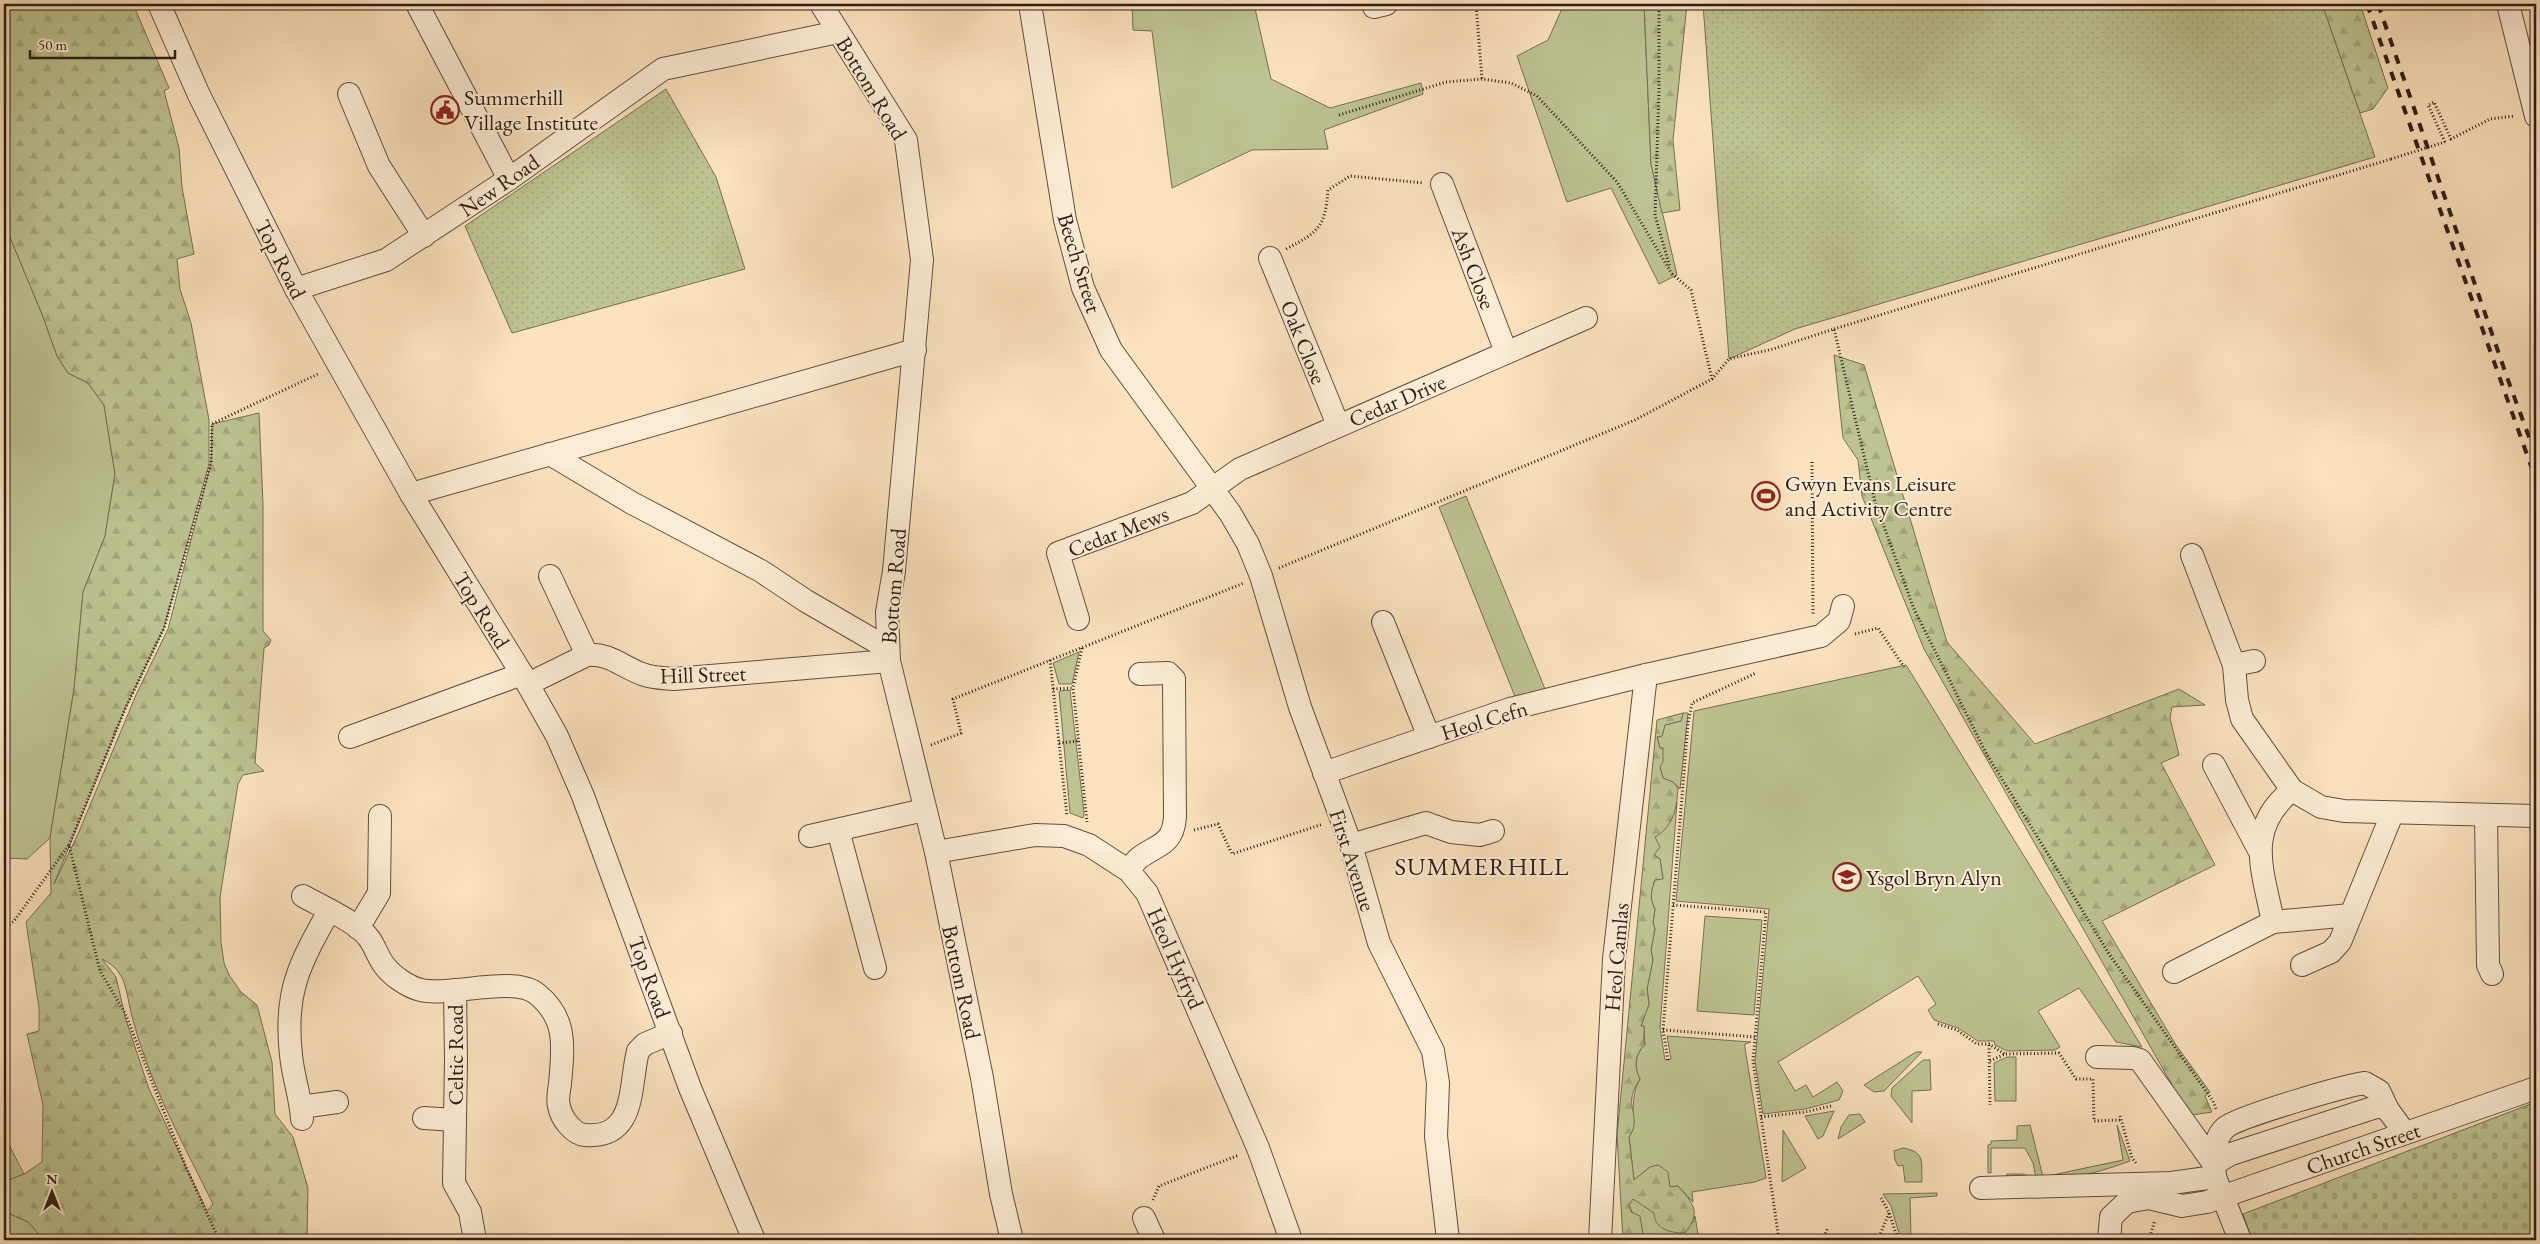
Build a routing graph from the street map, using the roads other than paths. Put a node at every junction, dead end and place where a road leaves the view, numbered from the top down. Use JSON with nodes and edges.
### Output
{"nodes":[{"id":1,"x":159,"y":4,"type":"edge"},
{"id":2,"x":417,"y":4,"type":"edge"},
{"id":3,"x":821,"y":4,"type":"edge"},
{"id":4,"x":1030,"y":4,"type":"edge"},
{"id":5,"x":2508,"y":4,"type":"edge"},
{"id":6,"x":838,"y":32,"type":"junction"},
{"id":7,"x":349,"y":94,"type":"dead end"},
{"id":8,"x":2536,"y":115,"type":"edge"},
{"id":9,"x":509,"y":179,"type":"junction"},
{"id":10,"x":1442,"y":184,"type":"road end"},
{"id":11,"x":424,"y":236,"type":"junction"},
{"id":12,"x":1270,"y":258,"type":"road end"},
{"id":13,"x":296,"y":289,"type":"junction"},
{"id":14,"x":1586,"y":318,"type":"dead end"},
{"id":15,"x":915,"y":350,"type":"junction"},
{"id":16,"x":1506,"y":352,"type":"junction"},
{"id":17,"x":1338,"y":425,"type":"junction"},
{"id":18,"x":550,"y":454,"type":"junction"},
{"id":19,"x":1212,"y":489,"type":"junction"},
{"id":20,"x":411,"y":494,"type":"junction"},
{"id":21,"x":2192,"y":555,"type":"dead end"},
{"id":22,"x":550,"y":576,"type":"dead end"},
{"id":23,"x":1843,"y":606,"type":"dead end"},
{"id":24,"x":1078,"y":619,"type":"dead end"},
{"id":25,"x":1383,"y":622,"type":"dead end"},
{"id":26,"x":888,"y":654,"type":"junction"},
{"id":27,"x":587,"y":655,"type":"junction"},
{"id":28,"x":1140,"y":674,"type":"dead end"},
{"id":29,"x":1646,"y":675,"type":"junction"},
{"id":30,"x":525,"y":679,"type":"junction"},
{"id":31,"x":350,"y":737,"type":"dead end"},
{"id":32,"x":1429,"y":737,"type":"junction"},
{"id":33,"x":2214,"y":765,"type":"dead end"},
{"id":34,"x":1324,"y":773,"type":"junction"},
{"id":35,"x":2292,"y":790,"type":"junction"},
{"id":36,"x":924,"y":810,"type":"junction"},
{"id":37,"x":2392,"y":814,"type":"junction"},
{"id":38,"x":2486,"y":815,"type":"junction"},
{"id":39,"x":380,"y":816,"type":"dead end"},
{"id":40,"x":2536,"y":816,"type":"edge"},
{"id":41,"x":838,"y":830,"type":"junction"},
{"id":42,"x":1493,"y":831,"type":"dead end"},
{"id":43,"x":810,"y":836,"type":"dead end"},
{"id":44,"x":1350,"y":845,"type":"junction"},
{"id":45,"x":2259,"y":850,"type":"junction"},
{"id":46,"x":936,"y":852,"type":"junction"},
{"id":47,"x":1130,"y":871,"type":"junction"},
{"id":48,"x":303,"y":896,"type":"dead end"},
{"id":49,"x":329,"y":911,"type":"junction"},
{"id":50,"x":2351,"y":915,"type":"junction"},
{"id":51,"x":2273,"y":922,"type":"junction"},
{"id":52,"x":358,"y":928,"type":"junction"},
{"id":53,"x":2302,"y":965,"type":"dead end"},
{"id":54,"x":875,"y":968,"type":"dead end"},
{"id":55,"x":2174,"y":972,"type":"dead end"},
{"id":56,"x":2492,"y":974,"type":"dead end"},
{"id":57,"x":454,"y":990,"type":"junction"},
{"id":58,"x":671,"y":1033,"type":"junction"},
{"id":59,"x":2097,"y":1057,"type":"dead end"},
{"id":60,"x":2536,"y":1088,"type":"edge"},
{"id":61,"x":336,"y":1102,"type":"dead end"},
{"id":62,"x":424,"y":1118,"type":"dead end"},
{"id":63,"x":455,"y":1120,"type":"junction"},
{"id":64,"x":2405,"y":1133,"type":"junction"},
{"id":65,"x":2218,"y":1179,"type":"junction"},
{"id":66,"x":1981,"y":1188,"type":"dead end"},
{"id":67,"x":1144,"y":1218,"type":"road end"},
{"id":68,"x":1594,"y":1239,"type":"edge"},
{"id":69,"x":475,"y":1240,"type":"edge"},
{"id":70,"x":754,"y":1240,"type":"edge"},
{"id":71,"x":1012,"y":1240,"type":"edge"},
{"id":72,"x":1154,"y":1240,"type":"edge"},
{"id":73,"x":1291,"y":1240,"type":"edge"},
{"id":74,"x":1448,"y":1240,"type":"edge"},
{"id":75,"x":2108,"y":1240,"type":"edge"},
{"id":76,"x":2240,"y":1240,"type":"edge"}],
"edges":[{"from":1,"to":13,"type":"street","name":"Top Road"},
{"from":2,"to":9,"type":"street"},
{"from":3,"to":6,"type":"street","name":"Bottom Road"},
{"from":4,"to":19,"type":"street","name":"Beech Street"},
{"from":5,"to":8,"type":"street"},
{"from":6,"to":9,"type":"street","name":"New Road"},
{"from":6,"to":15,"type":"street","name":"Bottom Road"},
{"from":7,"to":11,"type":"street"},
{"from":9,"to":11,"type":"street","name":"New Road"},
{"from":10,"to":16,"type":"street","name":"Ash Close"},
{"from":11,"to":13,"type":"street","name":"New Road"},
{"from":12,"to":17,"type":"street","name":"Oak Close"},
{"from":13,"to":20,"type":"street","name":"Top Road"},
{"from":14,"to":16,"type":"street","name":"Cedar Drive"},
{"from":15,"to":18,"type":"street"},
{"from":15,"to":26,"type":"street","name":"Bottom Road"},
{"from":16,"to":17,"type":"street","name":"Cedar Drive"},
{"from":17,"to":19,"type":"street","name":"Cedar Drive"},
{"from":18,"to":20,"type":"street"},
{"from":18,"to":26,"type":"street"},
{"from":19,"to":24,"type":"street","name":"Cedar Mews"},
{"from":19,"to":34,"type":"street","name":"First Avenue"},
{"from":20,"to":30,"type":"street","name":"Top Road"},
{"from":21,"to":35,"type":"street"},
{"from":22,"to":27,"type":"street"},
{"from":23,"to":29,"type":"street","name":"Heol Cefn"},
{"from":25,"to":32,"type":"street"},
{"from":26,"to":27,"type":"street","name":"Hill Street"},
{"from":26,"to":36,"type":"street","name":"Bottom Road"},
{"from":27,"to":30,"type":"street"},
{"from":28,"to":47,"type":"street"},
{"from":29,"to":32,"type":"street","name":"Heol Cefn"},
{"from":29,"to":68,"type":"street","name":"Heol Camlas"},
{"from":30,"to":31,"type":"street"},
{"from":30,"to":58,"type":"street","name":"Top Road"},
{"from":32,"to":34,"type":"street","name":"Heol Cefn"},
{"from":33,"to":45,"type":"street"},
{"from":34,"to":44,"type":"street","name":"First Avenue"},
{"from":35,"to":37,"type":"street"},
{"from":35,"to":45,"type":"street"},
{"from":36,"to":41,"type":"street"},
{"from":36,"to":46,"type":"street","name":"Bottom Road"},
{"from":37,"to":38,"type":"street"},
{"from":37,"to":50,"type":"street"},
{"from":38,"to":40,"type":"street"},
{"from":38,"to":56,"type":"street"},
{"from":39,"to":52,"type":"street"},
{"from":41,"to":43,"type":"street"},
{"from":41,"to":54,"type":"street"},
{"from":42,"to":44,"type":"street"},
{"from":44,"to":74,"type":"street","name":"First Avenue"},
{"from":45,"to":51,"type":"street"},
{"from":46,"to":47,"type":"street","name":"Heol Hyfryd"},
{"from":46,"to":71,"type":"street","name":"Bottom Road"},
{"from":47,"to":73,"type":"street","name":"Heol Hyfryd"},
{"from":48,"to":49,"type":"street"},
{"from":49,"to":52,"type":"street"},
{"from":49,"to":61,"type":"street"},
{"from":50,"to":51,"type":"street"},
{"from":50,"to":53,"type":"street"},
{"from":51,"to":55,"type":"street"},
{"from":52,"to":57,"type":"street"},
{"from":57,"to":58,"type":"street"},
{"from":57,"to":63,"type":"street","name":"Celtic Road"},
{"from":58,"to":70,"type":"street","name":"Top Road"},
{"from":59,"to":65,"type":"street"},
{"from":60,"to":64,"type":"street","name":"Church Street"},
{"from":62,"to":63,"type":"street","name":"Celtic Road"},
{"from":63,"to":69,"type":"street","name":"Celtic Road"},
{"from":64,"to":65,"type":"street","name":"Church Street"},
{"from":64,"to":65,"type":"street"},
{"from":65,"to":66,"type":"street"},
{"from":65,"to":75,"type":"street","name":"Church Street"},
{"from":65,"to":76,"type":"street"},
{"from":67,"to":72,"type":"street"}]}
